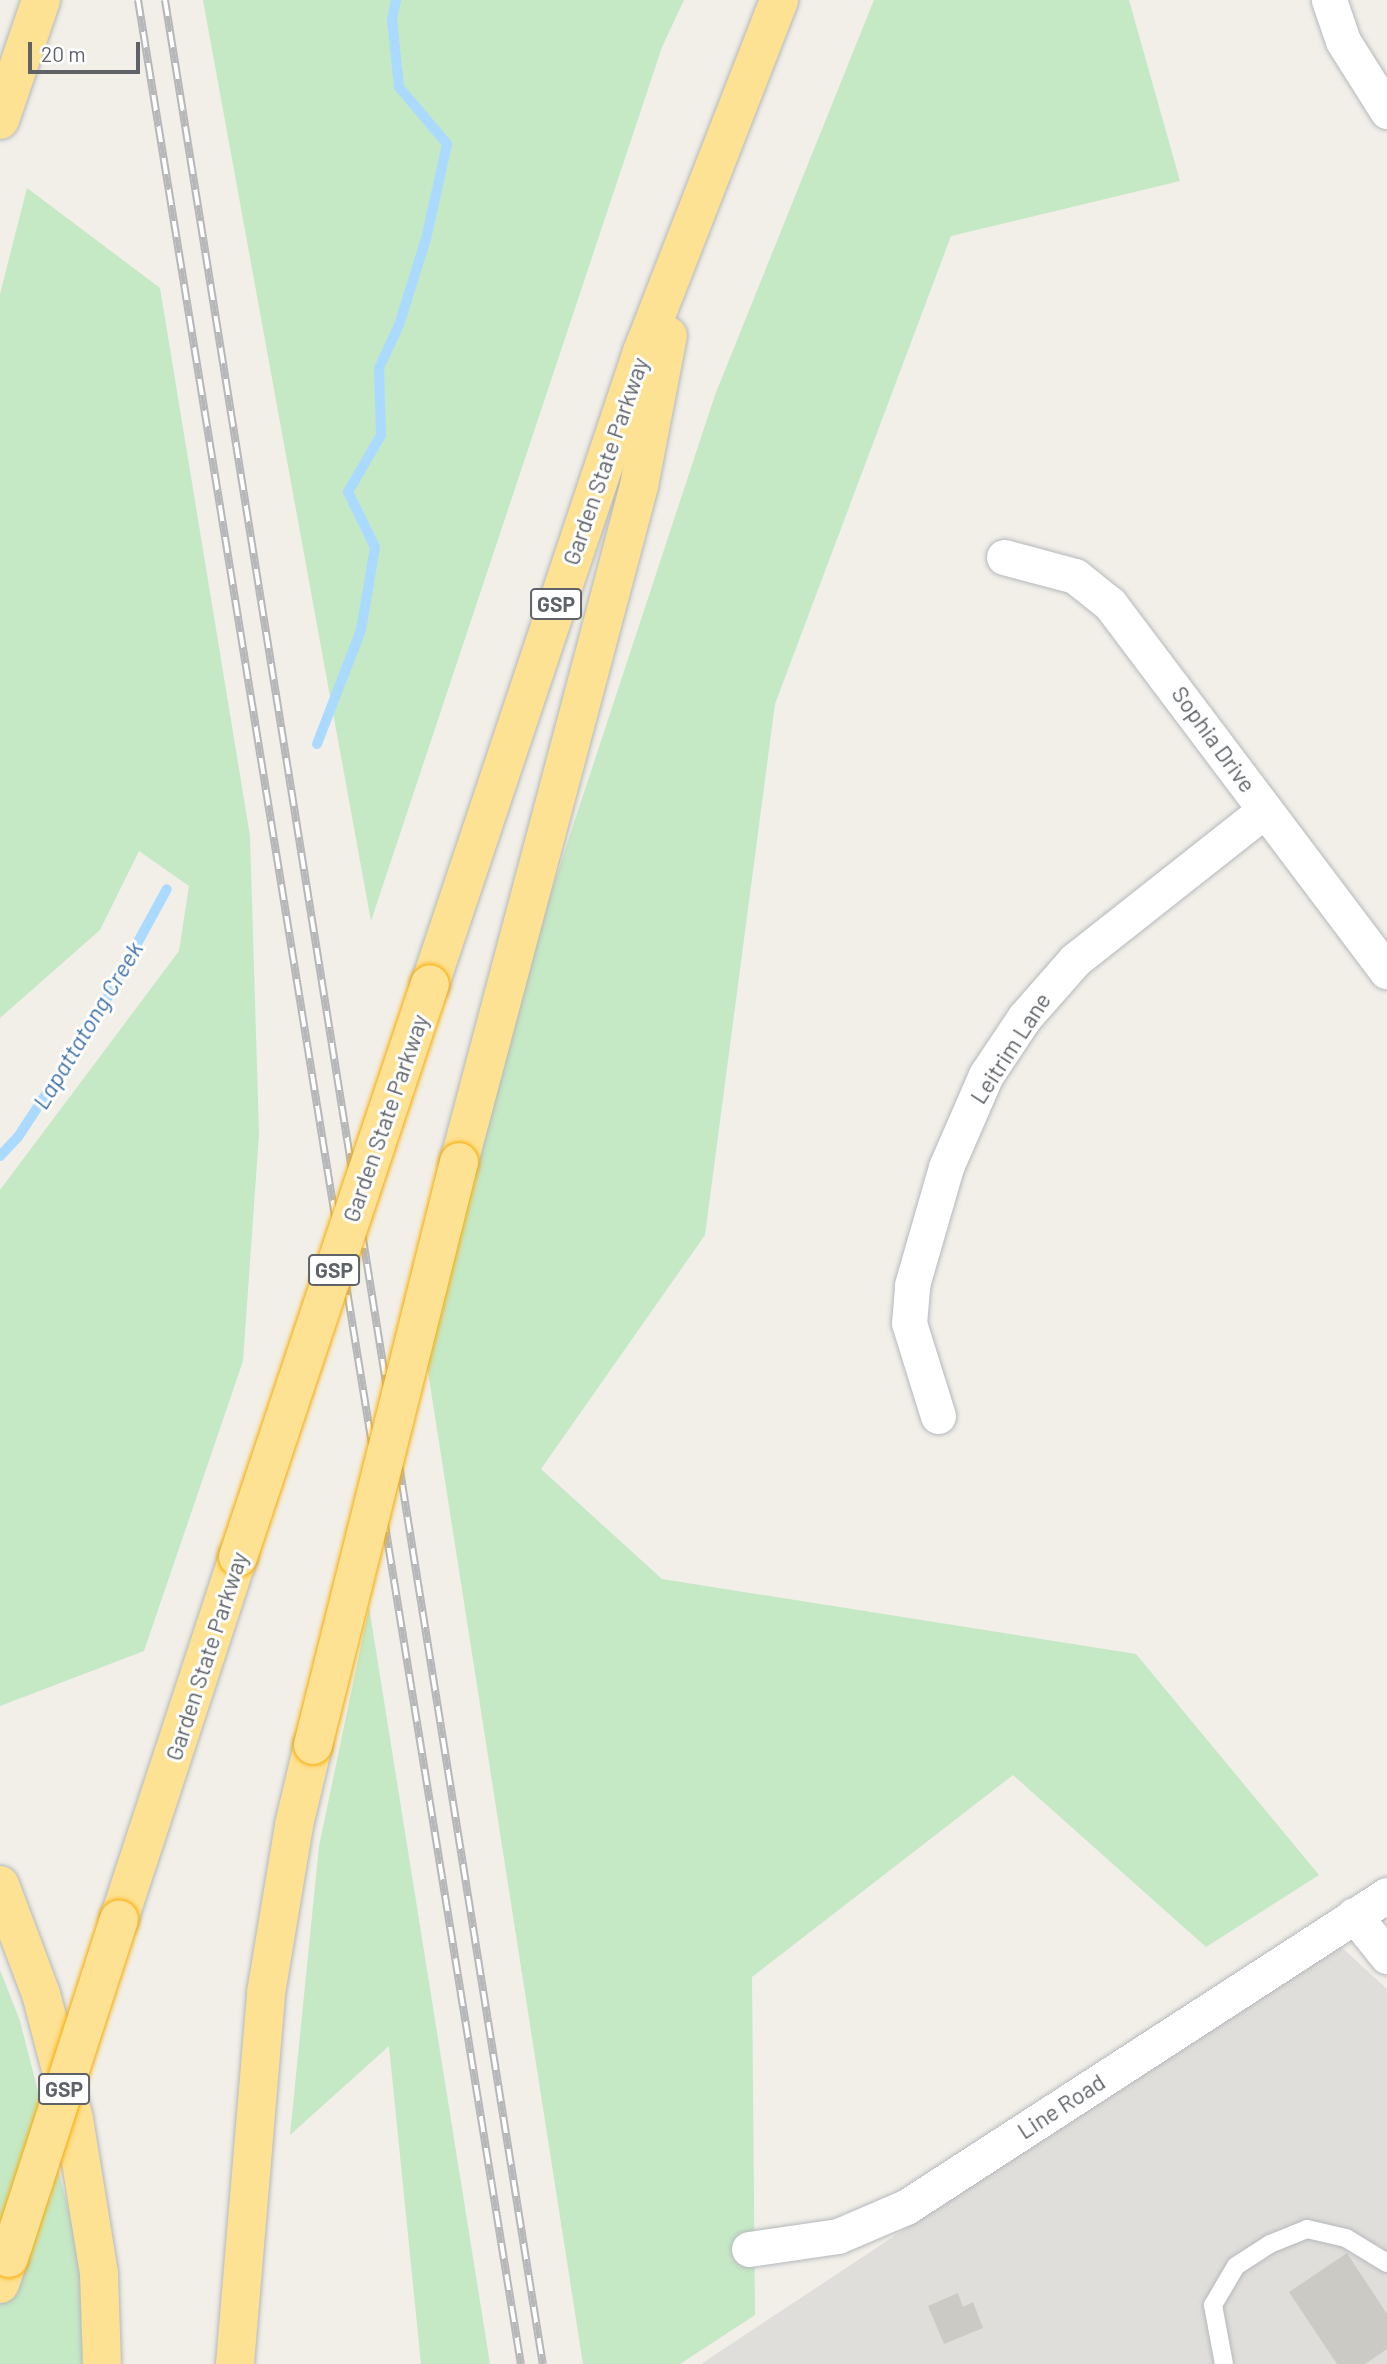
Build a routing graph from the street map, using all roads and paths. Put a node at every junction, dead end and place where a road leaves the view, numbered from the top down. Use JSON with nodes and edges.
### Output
{"nodes":[{"id":1,"x":41,"y":0,"type":"edge"},
{"id":2,"x":779,"y":0,"type":"edge"},
{"id":3,"x":1329,"y":0,"type":"edge"},
{"id":4,"x":1387,"y":111,"type":"edge"},
{"id":5,"x":0,"y":120,"type":"edge"},
{"id":6,"x":688,"y":227,"type":"junction"},
{"id":7,"x":1003,"y":557,"type":"dead end"},
{"id":8,"x":1265,"y":810,"type":"junction"},
{"id":9,"x":1387,"y":971,"type":"edge"},
{"id":10,"x":938,"y":1416,"type":"dead end"},
{"id":11,"x":0,"y":1885,"type":"edge"},
{"id":12,"x":1387,"y":1895,"type":"edge"},
{"id":13,"x":1354,"y":1915,"type":"junction"},
{"id":14,"x":1387,"y":1956,"type":"edge"},
{"id":15,"x":749,"y":2249,"type":"dead end"},
{"id":16,"x":1387,"y":2263,"type":"edge"},
{"id":17,"x":4,"y":2271,"type":"edge"},
{"id":18,"x":102,"y":2364,"type":"edge"},
{"id":19,"x":234,"y":2364,"type":"edge"},
{"id":20,"x":1224,"y":2364,"type":"edge"}],
"edges":[{"from":1,"to":5,"type":"highway"},
{"from":2,"to":6,"type":"highway","name":"Garden State Parkway","number":"GSP"},
{"from":3,"to":4,"type":"street"},
{"from":6,"to":17,"type":"highway","name":"Garden State Parkway","number":"GSP","bridge":true},
{"from":6,"to":19,"type":"highway","bridge":true},
{"from":7,"to":8,"type":"street","name":"Sophia Drive"},
{"from":8,"to":9,"type":"street","name":"Sophia Drive"},
{"from":8,"to":10,"type":"street","name":"Leitrim Lane"},
{"from":11,"to":18,"type":"highway"},
{"from":12,"to":13,"type":"street","name":"Line Road"},
{"from":13,"to":14,"type":"street"},
{"from":13,"to":15,"type":"street","name":"Line Road"},
{"from":16,"to":20,"type":"lane"}]}
